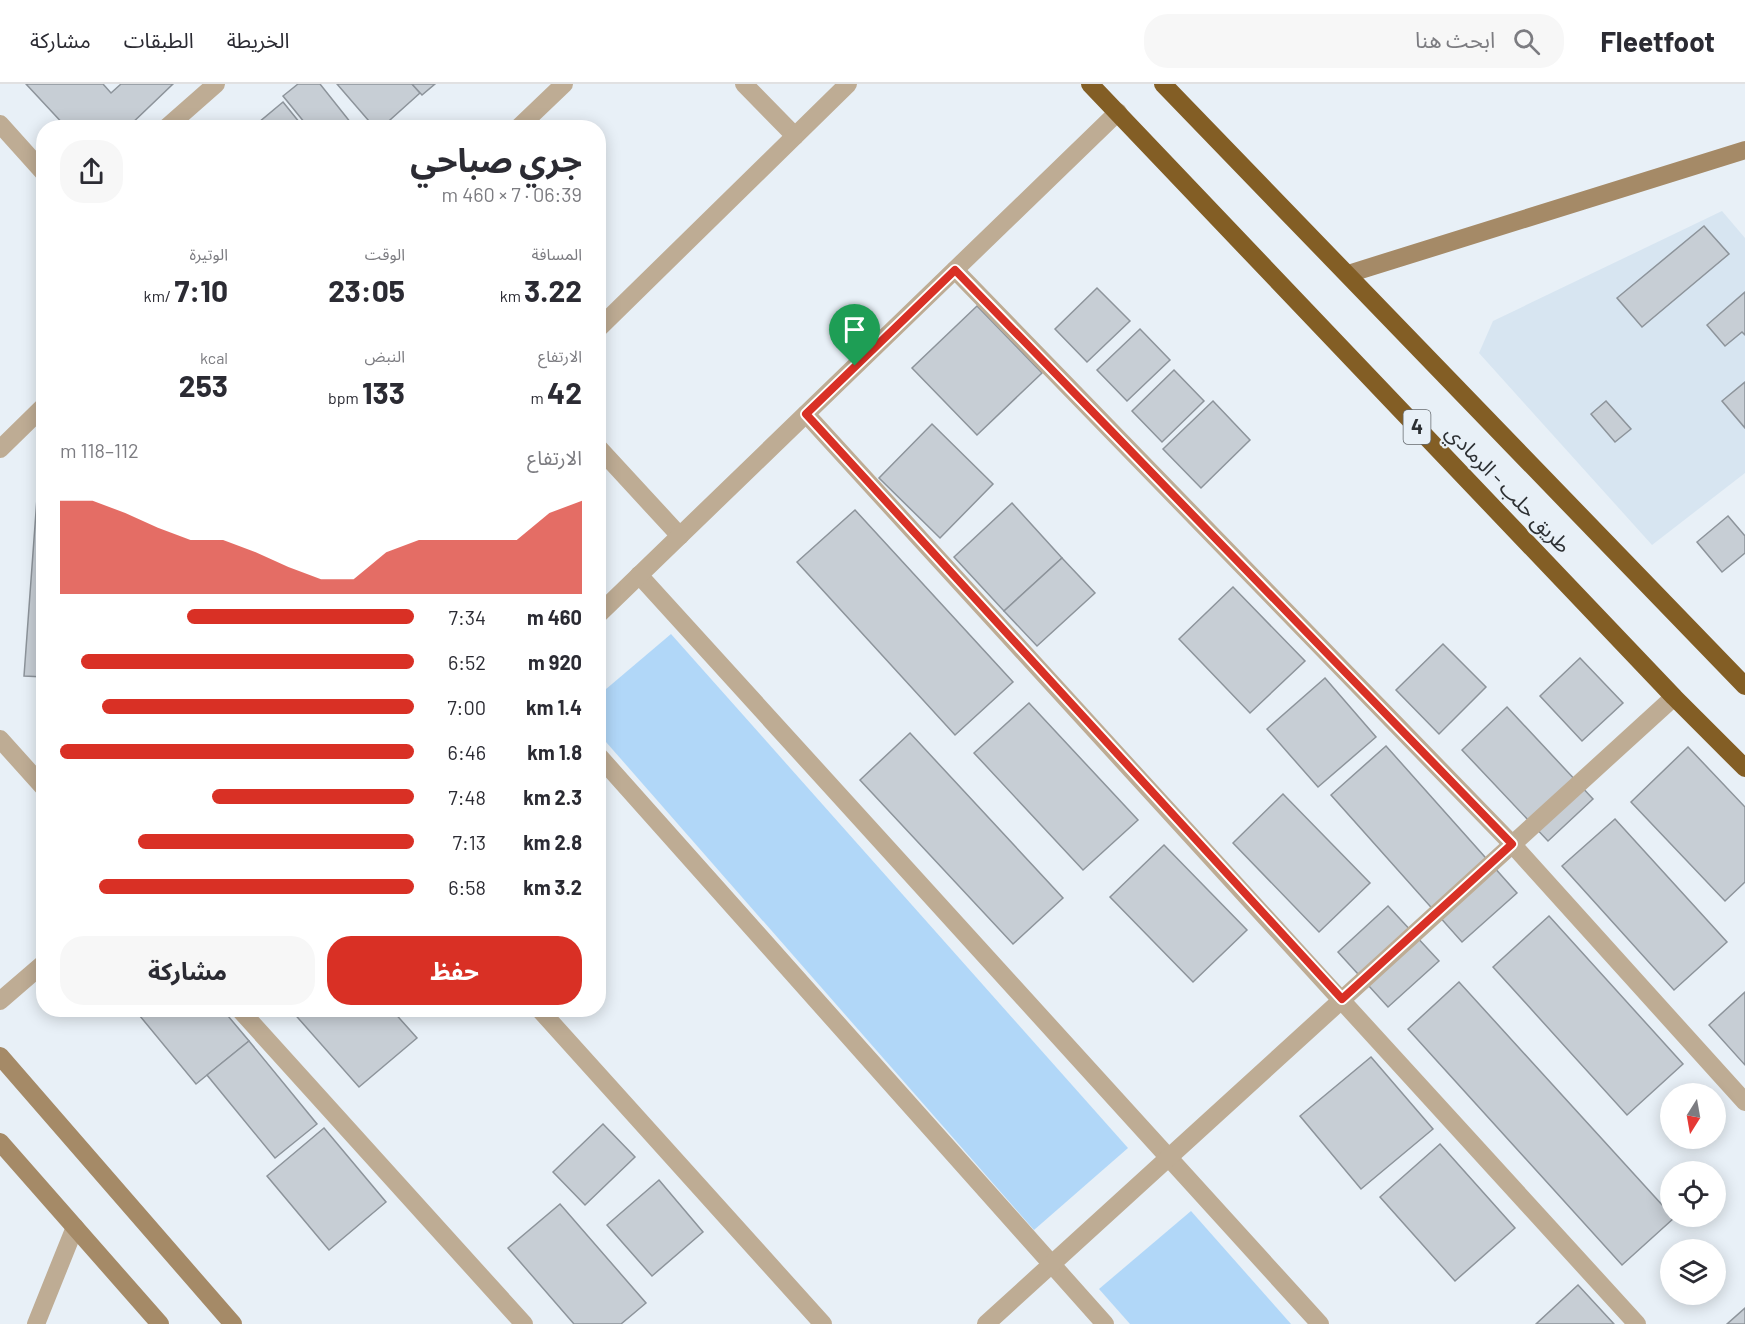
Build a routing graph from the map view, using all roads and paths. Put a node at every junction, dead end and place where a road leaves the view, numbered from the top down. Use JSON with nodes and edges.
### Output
{"nodes":[{"id":1,"x":216,"y":84,"type":"edge"},
{"id":2,"x":564,"y":84,"type":"edge"},
{"id":3,"x":744,"y":84,"type":"edge"},
{"id":4,"x":848,"y":84,"type":"edge"},
{"id":5,"x":1090,"y":84,"type":"edge"},
{"id":6,"x":1163,"y":84,"type":"edge"},
{"id":7,"x":1118,"y":112,"type":"junction"},
{"id":8,"x":175,"y":120,"type":"edge"},
{"id":9,"x":526,"y":120,"type":"edge"},
{"id":10,"x":0,"y":124,"type":"edge"},
{"id":11,"x":795,"y":136,"type":"junction"},
{"id":12,"x":1745,"y":150,"type":"edge"},
{"id":13,"x":36,"y":164,"type":"edge"},
{"id":14,"x":955,"y":270,"type":"junction"},
{"id":15,"x":1348,"y":274,"type":"junction"},
{"id":16,"x":606,"y":321,"type":"edge"},
{"id":17,"x":36,"y":414,"type":"edge"},
{"id":18,"x":806,"y":414,"type":"junction"},
{"id":19,"x":0,"y":449,"type":"edge"},
{"id":20,"x":606,"y":456,"type":"edge"},
{"id":21,"x":680,"y":536,"type":"junction"},
{"id":22,"x":639,"y":575,"type":"junction"},
{"id":23,"x":606,"y":607,"type":"edge"},
{"id":24,"x":1745,"y":686,"type":"edge"},
{"id":25,"x":1674,"y":697,"type":"junction"},
{"id":26,"x":0,"y":739,"type":"edge"},
{"id":27,"x":606,"y":764,"type":"edge"},
{"id":28,"x":1745,"y":768,"type":"edge"},
{"id":29,"x":36,"y":779,"type":"edge"},
{"id":30,"x":1512,"y":844,"type":"junction"},
{"id":31,"x":36,"y":970,"type":"edge"},
{"id":32,"x":1342,"y":999,"type":"junction"},
{"id":33,"x":0,"y":1001,"type":"edge"},
{"id":34,"x":246,"y":1017,"type":"edge"},
{"id":35,"x":546,"y":1017,"type":"edge"},
{"id":36,"x":0,"y":1056,"type":"edge"},
{"id":37,"x":1745,"y":1102,"type":"edge"},
{"id":38,"x":0,"y":1142,"type":"edge"},
{"id":39,"x":1169,"y":1157,"type":"junction"},
{"id":40,"x":75,"y":1227,"type":"junction"},
{"id":41,"x":1052,"y":1264,"type":"junction"},
{"id":42,"x":36,"y":1324,"type":"edge"},
{"id":43,"x":160,"y":1324,"type":"edge"},
{"id":44,"x":233,"y":1324,"type":"edge"},
{"id":45,"x":524,"y":1324,"type":"edge"},
{"id":46,"x":823,"y":1324,"type":"edge"},
{"id":47,"x":986,"y":1324,"type":"edge"},
{"id":48,"x":1105,"y":1324,"type":"edge"},
{"id":49,"x":1320,"y":1324,"type":"edge"},
{"id":50,"x":1637,"y":1324,"type":"edge"}],
"edges":[{"from":1,"to":8,"type":"street"},
{"from":2,"to":9,"type":"street"},
{"from":3,"to":11,"type":"street"},
{"from":4,"to":11,"type":"street"},
{"from":5,"to":7,"type":"highway","name":"طريق حلب - الرمادي","number":"4"},
{"from":6,"to":15,"type":"highway","name":"طريق حلب - الرمادي"},
{"from":7,"to":14,"type":"street"},
{"from":7,"to":25,"type":"highway","name":"طريق حلب - الرمادي","number":"4"},
{"from":10,"to":13,"type":"street"},
{"from":11,"to":16,"type":"street"},
{"from":12,"to":15,"type":"street"},
{"from":14,"to":18,"type":"street"},
{"from":14,"to":30,"type":"street"},
{"from":15,"to":24,"type":"highway","name":"طريق حلب - الرمادي"},
{"from":17,"to":19,"type":"street"},
{"from":18,"to":21,"type":"street"},
{"from":18,"to":32,"type":"street"},
{"from":20,"to":21,"type":"street"},
{"from":21,"to":22,"type":"street"},
{"from":22,"to":23,"type":"street"},
{"from":22,"to":39,"type":"street"},
{"from":25,"to":28,"type":"highway","name":"طريق حلب - الرمادي","number":"4"},
{"from":25,"to":30,"type":"street"},
{"from":26,"to":29,"type":"street"},
{"from":27,"to":41,"type":"street"},
{"from":30,"to":32,"type":"street"},
{"from":30,"to":37,"type":"street"},
{"from":31,"to":33,"type":"street"},
{"from":32,"to":39,"type":"street"},
{"from":32,"to":50,"type":"street"},
{"from":34,"to":45,"type":"street"},
{"from":35,"to":46,"type":"street"},
{"from":36,"to":44,"type":"street"},
{"from":38,"to":40,"type":"street"},
{"from":39,"to":41,"type":"street"},
{"from":39,"to":49,"type":"street"},
{"from":40,"to":42,"type":"street"},
{"from":40,"to":43,"type":"street"},
{"from":41,"to":47,"type":"street"},
{"from":41,"to":48,"type":"street"}]}
